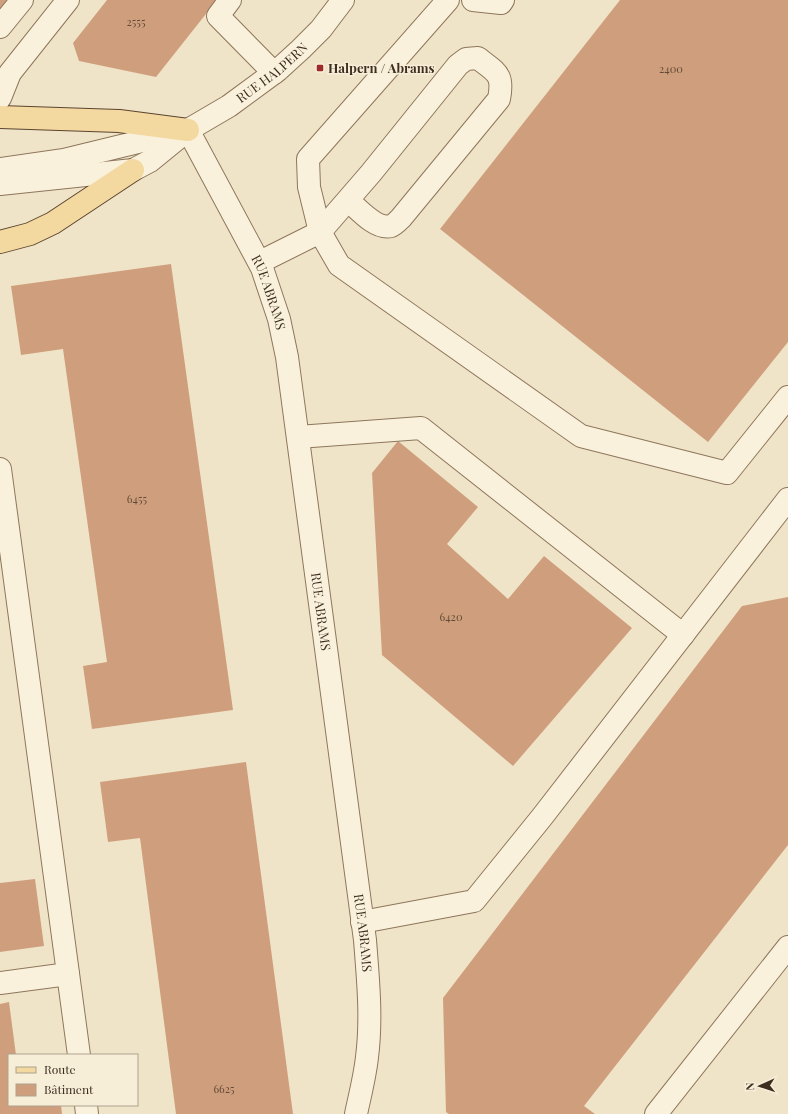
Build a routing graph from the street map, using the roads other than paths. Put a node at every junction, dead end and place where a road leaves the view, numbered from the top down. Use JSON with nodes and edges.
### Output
{"nodes":[{"id":1,"x":22,"y":0,"type":"edge"},
{"id":2,"x":68,"y":0,"type":"edge"},
{"id":3,"x":230,"y":0,"type":"edge"},
{"id":4,"x":448,"y":0,"type":"edge"},
{"id":5,"x":473,"y":0,"type":"edge"},
{"id":6,"x":503,"y":0,"type":"edge"},
{"id":7,"x":340,"y":1,"type":"edge"},
{"id":8,"x":0,"y":27,"type":"edge"},
{"id":9,"x":5,"y":70,"type":"edge"},
{"id":10,"x":274,"y":73,"type":"junction"},
{"id":11,"x":0,"y":98,"type":"edge"},
{"id":12,"x":0,"y":117,"type":"edge"},
{"id":13,"x":188,"y":130,"type":"junction"},
{"id":14,"x":0,"y":169,"type":"edge"},
{"id":15,"x":133,"y":170,"type":"junction"},
{"id":16,"x":0,"y":184,"type":"edge"},
{"id":17,"x":348,"y":200,"type":"junction"},
{"id":18,"x":320,"y":232,"type":"junction"},
{"id":19,"x":0,"y":242,"type":"edge"},
{"id":20,"x":260,"y":262,"type":"junction"},
{"id":21,"x":788,"y":397,"type":"edge"},
{"id":22,"x":298,"y":437,"type":"junction"},
{"id":23,"x":0,"y":469,"type":"edge"},
{"id":24,"x":788,"y":499,"type":"edge"},
{"id":25,"x":682,"y":635,"type":"junction"},
{"id":26,"x":362,"y":922,"type":"junction"},
{"id":27,"x":788,"y":947,"type":"edge"},
{"id":28,"x":68,"y":974,"type":"junction"},
{"id":29,"x":0,"y":983,"type":"edge"},
{"id":30,"x":79,"y":1054,"type":"edge"},
{"id":31,"x":359,"y":1112,"type":"edge"},
{"id":32,"x":656,"y":1114,"type":"edge"}],
"edges":[{"from":1,"to":8,"type":"street"},
{"from":2,"to":9,"type":"street"},
{"from":3,"to":10,"type":"street"},
{"from":4,"to":18,"type":"street"},
{"from":5,"to":6,"type":"street"},
{"from":7,"to":10,"type":"street","name":"RUE HALPERN"},
{"from":9,"to":11,"type":"street"},
{"from":10,"to":13,"type":"street","name":"RUE HALPERN"},
{"from":12,"to":13,"type":"main road"},
{"from":13,"to":14,"type":"street","name":"RUE HALPERN"},
{"from":13,"to":15,"type":"street","name":"RUE HALPERN"},
{"from":13,"to":20,"type":"street","name":"RUE ABRAMS"},
{"from":15,"to":16,"type":"street","name":"RUE HALPERN"},
{"from":15,"to":19,"type":"main road"},
{"from":17,"to":17,"type":"street"},
{"from":17,"to":18,"type":"street"},
{"from":18,"to":20,"type":"street"},
{"from":18,"to":21,"type":"street"},
{"from":20,"to":22,"type":"street","name":"RUE ABRAMS"},
{"from":22,"to":25,"type":"street"},
{"from":22,"to":26,"type":"street","name":"RUE ABRAMS"},
{"from":23,"to":28,"type":"street"},
{"from":24,"to":25,"type":"street"},
{"from":25,"to":26,"type":"street"},
{"from":26,"to":31,"type":"street","name":"RUE ABRAMS"},
{"from":27,"to":32,"type":"street"},
{"from":28,"to":29,"type":"street"},
{"from":28,"to":30,"type":"street"}]}
